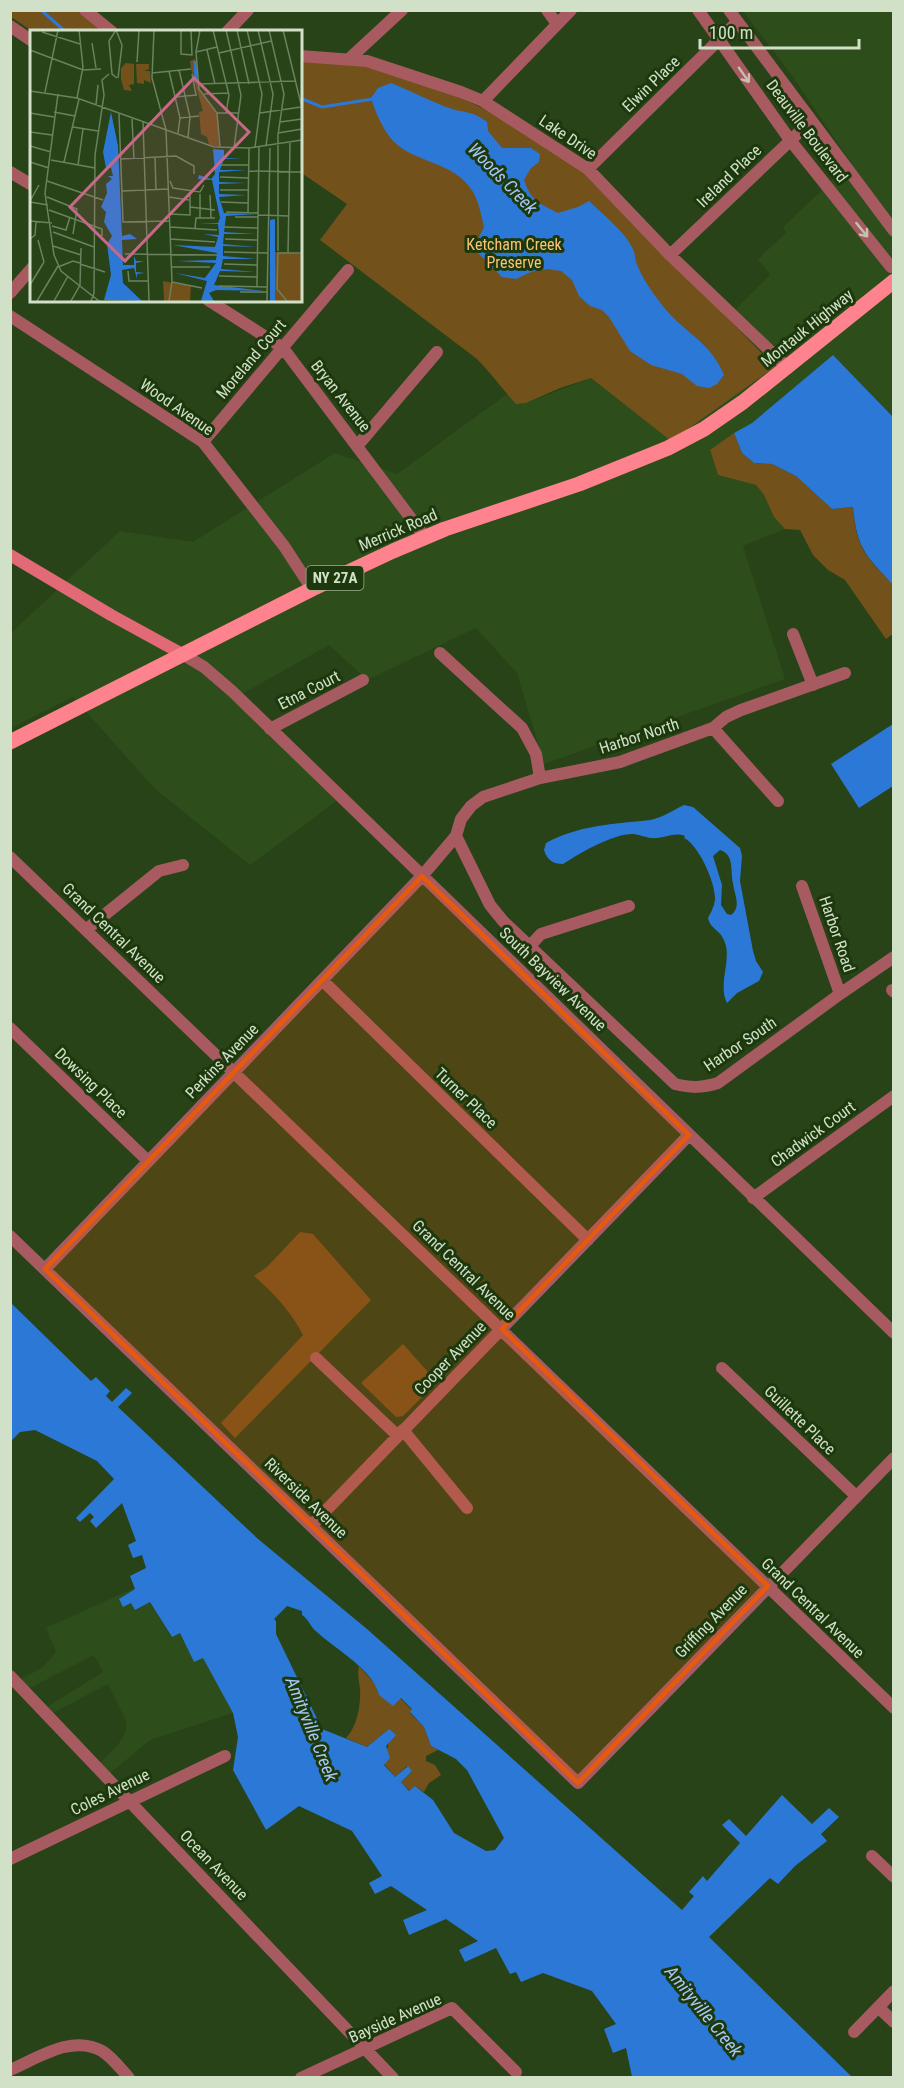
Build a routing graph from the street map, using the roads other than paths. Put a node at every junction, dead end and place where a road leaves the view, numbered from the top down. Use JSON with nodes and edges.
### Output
{"nodes":[{"id":1,"x":248,"y":10,"type":"edge"},
{"id":2,"x":402,"y":10,"type":"edge"},
{"id":3,"x":547,"y":10,"type":"edge"},
{"id":4,"x":571,"y":10,"type":"edge"},
{"id":5,"x":698,"y":10,"type":"edge"},
{"id":6,"x":729,"y":10,"type":"edge"},
{"id":7,"x":85,"y":11,"type":"edge"},
{"id":8,"x":737,"y":22,"type":"junction"},
{"id":9,"x":557,"y":24,"type":"junction"},
{"id":10,"x":10,"y":26,"type":"edge"},
{"id":11,"x":109,"y":30,"type":"edge"},
{"id":12,"x":229,"y":30,"type":"edge"},
{"id":13,"x":30,"y":40,"type":"edge"},
{"id":14,"x":720,"y":40,"type":"junction"},
{"id":15,"x":302,"y":56,"type":"edge"},
{"id":16,"x":349,"y":59,"type":"junction"},
{"id":17,"x":483,"y":101,"type":"junction"},
{"id":18,"x":811,"y":121,"type":"junction"},
{"id":19,"x":790,"y":140,"type":"junction"},
{"id":20,"x":588,"y":169,"type":"junction"},
{"id":21,"x":10,"y":172,"type":"edge"},
{"id":22,"x":30,"y":184,"type":"edge"},
{"id":23,"x":894,"y":231,"type":"edge"},
{"id":24,"x":670,"y":255,"type":"junction"},
{"id":25,"x":894,"y":267,"type":"edge"},
{"id":26,"x":30,"y":270,"type":"edge"},
{"id":27,"x":348,"y":270,"type":"dead end"},
{"id":28,"x":894,"y":281,"type":"edge"},
{"id":29,"x":10,"y":293,"type":"edge"},
{"id":30,"x":211,"y":302,"type":"edge"},
{"id":31,"x":10,"y":316,"type":"edge"},
{"id":32,"x":283,"y":348,"type":"junction"},
{"id":33,"x":436,"y":352,"type":"dead end"},
{"id":34,"x":788,"y":368,"type":"junction"},
{"id":35,"x":743,"y":402,"type":"joint"},
{"id":36,"x":203,"y":442,"type":"junction"},
{"id":37,"x":357,"y":445,"type":"junction"},
{"id":38,"x":426,"y":537,"type":"junction"},
{"id":39,"x":10,"y":555,"type":"edge"},
{"id":40,"x":312,"y":589,"type":"junction"},
{"id":41,"x":793,"y":634,"type":"dead end"},
{"id":42,"x":440,"y":653,"type":"dead end"},
{"id":43,"x":184,"y":655,"type":"junction"},
{"id":44,"x":845,"y":673,"type":"dead end"},
{"id":45,"x":363,"y":680,"type":"dead end"},
{"id":46,"x":813,"y":685,"type":"junction"},
{"id":47,"x":713,"y":728,"type":"junction"},
{"id":48,"x":270,"y":729,"type":"junction"},
{"id":49,"x":10,"y":742,"type":"edge"},
{"id":50,"x":540,"y":778,"type":"junction"},
{"id":51,"x":778,"y":801,"type":"dead end"},
{"id":52,"x":456,"y":836,"type":"junction"},
{"id":53,"x":10,"y":856,"type":"edge"},
{"id":54,"x":183,"y":865,"type":"dead end"},
{"id":55,"x":422,"y":876,"type":"junction"},
{"id":56,"x":802,"y":886,"type":"dead end"},
{"id":57,"x":629,"y":906,"type":"dead end"},
{"id":58,"x":87,"y":929,"type":"junction"},
{"id":59,"x":529,"y":947,"type":"junction"},
{"id":60,"x":894,"y":957,"type":"edge"},
{"id":61,"x":321,"y":981,"type":"junction"},
{"id":62,"x":840,"y":993,"type":"junction"},
{"id":63,"x":10,"y":1028,"type":"edge"},
{"id":64,"x":234,"y":1072,"type":"junction"},
{"id":65,"x":894,"y":1096,"type":"edge"},
{"id":66,"x":689,"y":1135,"type":"junction"},
{"id":67,"x":148,"y":1161,"type":"junction"},
{"id":68,"x":753,"y":1198,"type":"junction"},
{"id":69,"x":10,"y":1236,"type":"edge"},
{"id":70,"x":588,"y":1240,"type":"junction"},
{"id":71,"x":45,"y":1269,"type":"junction"},
{"id":72,"x":502,"y":1329,"type":"junction"},
{"id":73,"x":894,"y":1333,"type":"edge"},
{"id":74,"x":316,"y":1358,"type":"dead end"},
{"id":75,"x":722,"y":1368,"type":"dead end"},
{"id":76,"x":400,"y":1433,"type":"junction"},
{"id":77,"x":894,"y":1458,"type":"edge"},
{"id":78,"x":856,"y":1496,"type":"junction"},
{"id":79,"x":467,"y":1508,"type":"dead end"},
{"id":80,"x":311,"y":1526,"type":"junction"},
{"id":81,"x":768,"y":1586,"type":"junction"},
{"id":82,"x":10,"y":1676,"type":"edge"},
{"id":83,"x":894,"y":1708,"type":"edge"},
{"id":84,"x":225,"y":1755,"type":"dead end"},
{"id":85,"x":578,"y":1783,"type":"joint"},
{"id":86,"x":129,"y":1801,"type":"junction"},
{"id":87,"x":872,"y":1856,"type":"dead end"},
{"id":88,"x":10,"y":1859,"type":"edge"},
{"id":89,"x":894,"y":1876,"type":"edge"},
{"id":90,"x":894,"y":1991,"type":"edge"},
{"id":91,"x":878,"y":2007,"type":"junction"},
{"id":92,"x":894,"y":2022,"type":"edge"},
{"id":93,"x":854,"y":2032,"type":"dead end"},
{"id":94,"x":366,"y":2049,"type":"junction"},
{"id":95,"x":10,"y":2070,"type":"edge"},
{"id":96,"x":516,"y":2072,"type":"dead end"},
{"id":97,"x":129,"y":2078,"type":"edge"},
{"id":98,"x":302,"y":2078,"type":"edge"},
{"id":99,"x":393,"y":2078,"type":"edge"}],
"edges":[{"from":1,"to":12,"type":"street"},
{"from":2,"to":16,"type":"street"},
{"from":3,"to":9,"type":"street"},
{"from":4,"to":9,"type":"street"},
{"from":5,"to":14,"type":"street","name":"Deauville Boulevard"},
{"from":6,"to":8,"type":"street","name":"Deauville Boulevard"},
{"from":7,"to":11,"type":"street"},
{"from":8,"to":14,"type":"street","name":"Elwin Place"},
{"from":8,"to":18,"type":"street","name":"Deauville Boulevard"},
{"from":9,"to":17,"type":"street"},
{"from":10,"to":13,"type":"street"},
{"from":14,"to":19,"type":"street","name":"Deauville Boulevard","one_way":true},
{"from":14,"to":20,"type":"street","name":"Elwin Place"},
{"from":15,"to":16,"type":"street","name":"Lake Drive"},
{"from":16,"to":17,"type":"street","name":"Lake Drive"},
{"from":17,"to":20,"type":"street","name":"Lake Drive"},
{"from":18,"to":19,"type":"street","name":"Ireland Place"},
{"from":18,"to":23,"type":"street","name":"Deauville Boulevard"},
{"from":19,"to":24,"type":"street","name":"Ireland Place"},
{"from":19,"to":25,"type":"street","name":"Deauville Boulevard","one_way":true},
{"from":20,"to":24,"type":"street","name":"Lake Drive"},
{"from":21,"to":22,"type":"street"},
{"from":24,"to":34,"type":"street","name":"Lake Drive"},
{"from":26,"to":29,"type":"street"},
{"from":27,"to":32,"type":"street","name":"Moreland Court"},
{"from":28,"to":34,"type":"main road","name":"Montauk Highway"},
{"from":30,"to":32,"type":"street","name":"Bryan Avenue"},
{"from":31,"to":36,"type":"street","name":"Wood Avenue"},
{"from":32,"to":36,"type":"street","name":"Moreland Court"},
{"from":32,"to":37,"type":"street","name":"Bryan Avenue"},
{"from":33,"to":37,"type":"street"},
{"from":34,"to":35,"type":"main road","name":"Montauk Highway"},
{"from":35,"to":38,"type":"main road","name":"Merrick Road"},
{"from":36,"to":40,"type":"street","name":"Wood Avenue"},
{"from":37,"to":38,"type":"street","name":"Bryan Avenue"},
{"from":38,"to":40,"type":"main road","name":"Merrick Road","number":"NY 27A"},
{"from":39,"to":43,"type":"main road"},
{"from":40,"to":43,"type":"main road","name":"Merrick Road","number":"NY 27A"},
{"from":41,"to":46,"type":"street"},
{"from":42,"to":50,"type":"street"},
{"from":43,"to":48,"type":"street","name":"South Bayview Avenue"},
{"from":43,"to":49,"type":"main road","name":"Merrick Road","number":"NY 27A"},
{"from":44,"to":46,"type":"street","name":"Harbor North"},
{"from":45,"to":48,"type":"street","name":"Etna Court"},
{"from":46,"to":47,"type":"street","name":"Harbor North"},
{"from":47,"to":50,"type":"street","name":"Harbor North"},
{"from":47,"to":51,"type":"street"},
{"from":48,"to":55,"type":"street","name":"South Bayview Avenue"},
{"from":50,"to":52,"type":"street","name":"Harbor North"},
{"from":52,"to":55,"type":"street","name":"Harbor North"},
{"from":52,"to":59,"type":"street","name":"Harbor South"},
{"from":53,"to":58,"type":"street","name":"Grand Central Avenue"},
{"from":54,"to":58,"type":"street"},
{"from":55,"to":61,"type":"street","name":"Perkins Avenue"},
{"from":55,"to":66,"type":"street","name":"South Bayview Avenue"},
{"from":56,"to":62,"type":"street","name":"Harbor Road"},
{"from":57,"to":59,"type":"street"},
{"from":58,"to":64,"type":"street","name":"Grand Central Avenue"},
{"from":59,"to":62,"type":"street","name":"Harbor South"},
{"from":60,"to":62,"type":"street","name":"Harbor South"},
{"from":61,"to":64,"type":"street","name":"Perkins Avenue"},
{"from":61,"to":70,"type":"street","name":"Turner Place"},
{"from":63,"to":67,"type":"street","name":"Dowsing Place"},
{"from":64,"to":67,"type":"street","name":"Perkins Avenue"},
{"from":64,"to":72,"type":"street","name":"Grand Central Avenue"},
{"from":65,"to":68,"type":"street","name":"Chadwick Court"},
{"from":66,"to":68,"type":"street","name":"South Bayview Avenue"},
{"from":66,"to":70,"type":"street","name":"Cooper Avenue"},
{"from":67,"to":71,"type":"street","name":"Perkins Avenue"},
{"from":68,"to":73,"type":"street","name":"South Bayview Avenue"},
{"from":69,"to":71,"type":"street","name":"Riverside Avenue"},
{"from":70,"to":72,"type":"street","name":"Cooper Avenue"},
{"from":71,"to":80,"type":"street","name":"Riverside Avenue"},
{"from":72,"to":76,"type":"street","name":"Cooper Avenue"},
{"from":72,"to":81,"type":"street","name":"Grand Central Avenue"},
{"from":74,"to":76,"type":"street"},
{"from":75,"to":78,"type":"street","name":"Guillette Place"},
{"from":76,"to":79,"type":"street"},
{"from":76,"to":80,"type":"street","name":"Cooper Avenue"},
{"from":77,"to":78,"type":"street","name":"Griffing Avenue"},
{"from":78,"to":81,"type":"street","name":"Griffing Avenue"},
{"from":80,"to":85,"type":"street","name":"Riverside Avenue"},
{"from":81,"to":83,"type":"street","name":"Grand Central Avenue"},
{"from":81,"to":85,"type":"street","name":"Griffing Avenue"},
{"from":82,"to":86,"type":"street","name":"Ocean Avenue"},
{"from":84,"to":86,"type":"street","name":"Coles Avenue"},
{"from":86,"to":88,"type":"street","name":"Coles Avenue"},
{"from":86,"to":94,"type":"street","name":"Ocean Avenue"},
{"from":87,"to":89,"type":"street"},
{"from":90,"to":91,"type":"street"},
{"from":91,"to":92,"type":"street"},
{"from":91,"to":93,"type":"street"},
{"from":94,"to":96,"type":"street","name":"Bayside Avenue"},
{"from":94,"to":98,"type":"street","name":"Bayside Avenue"},
{"from":94,"to":99,"type":"street","name":"Ocean Avenue"},
{"from":95,"to":97,"type":"street"}]}
